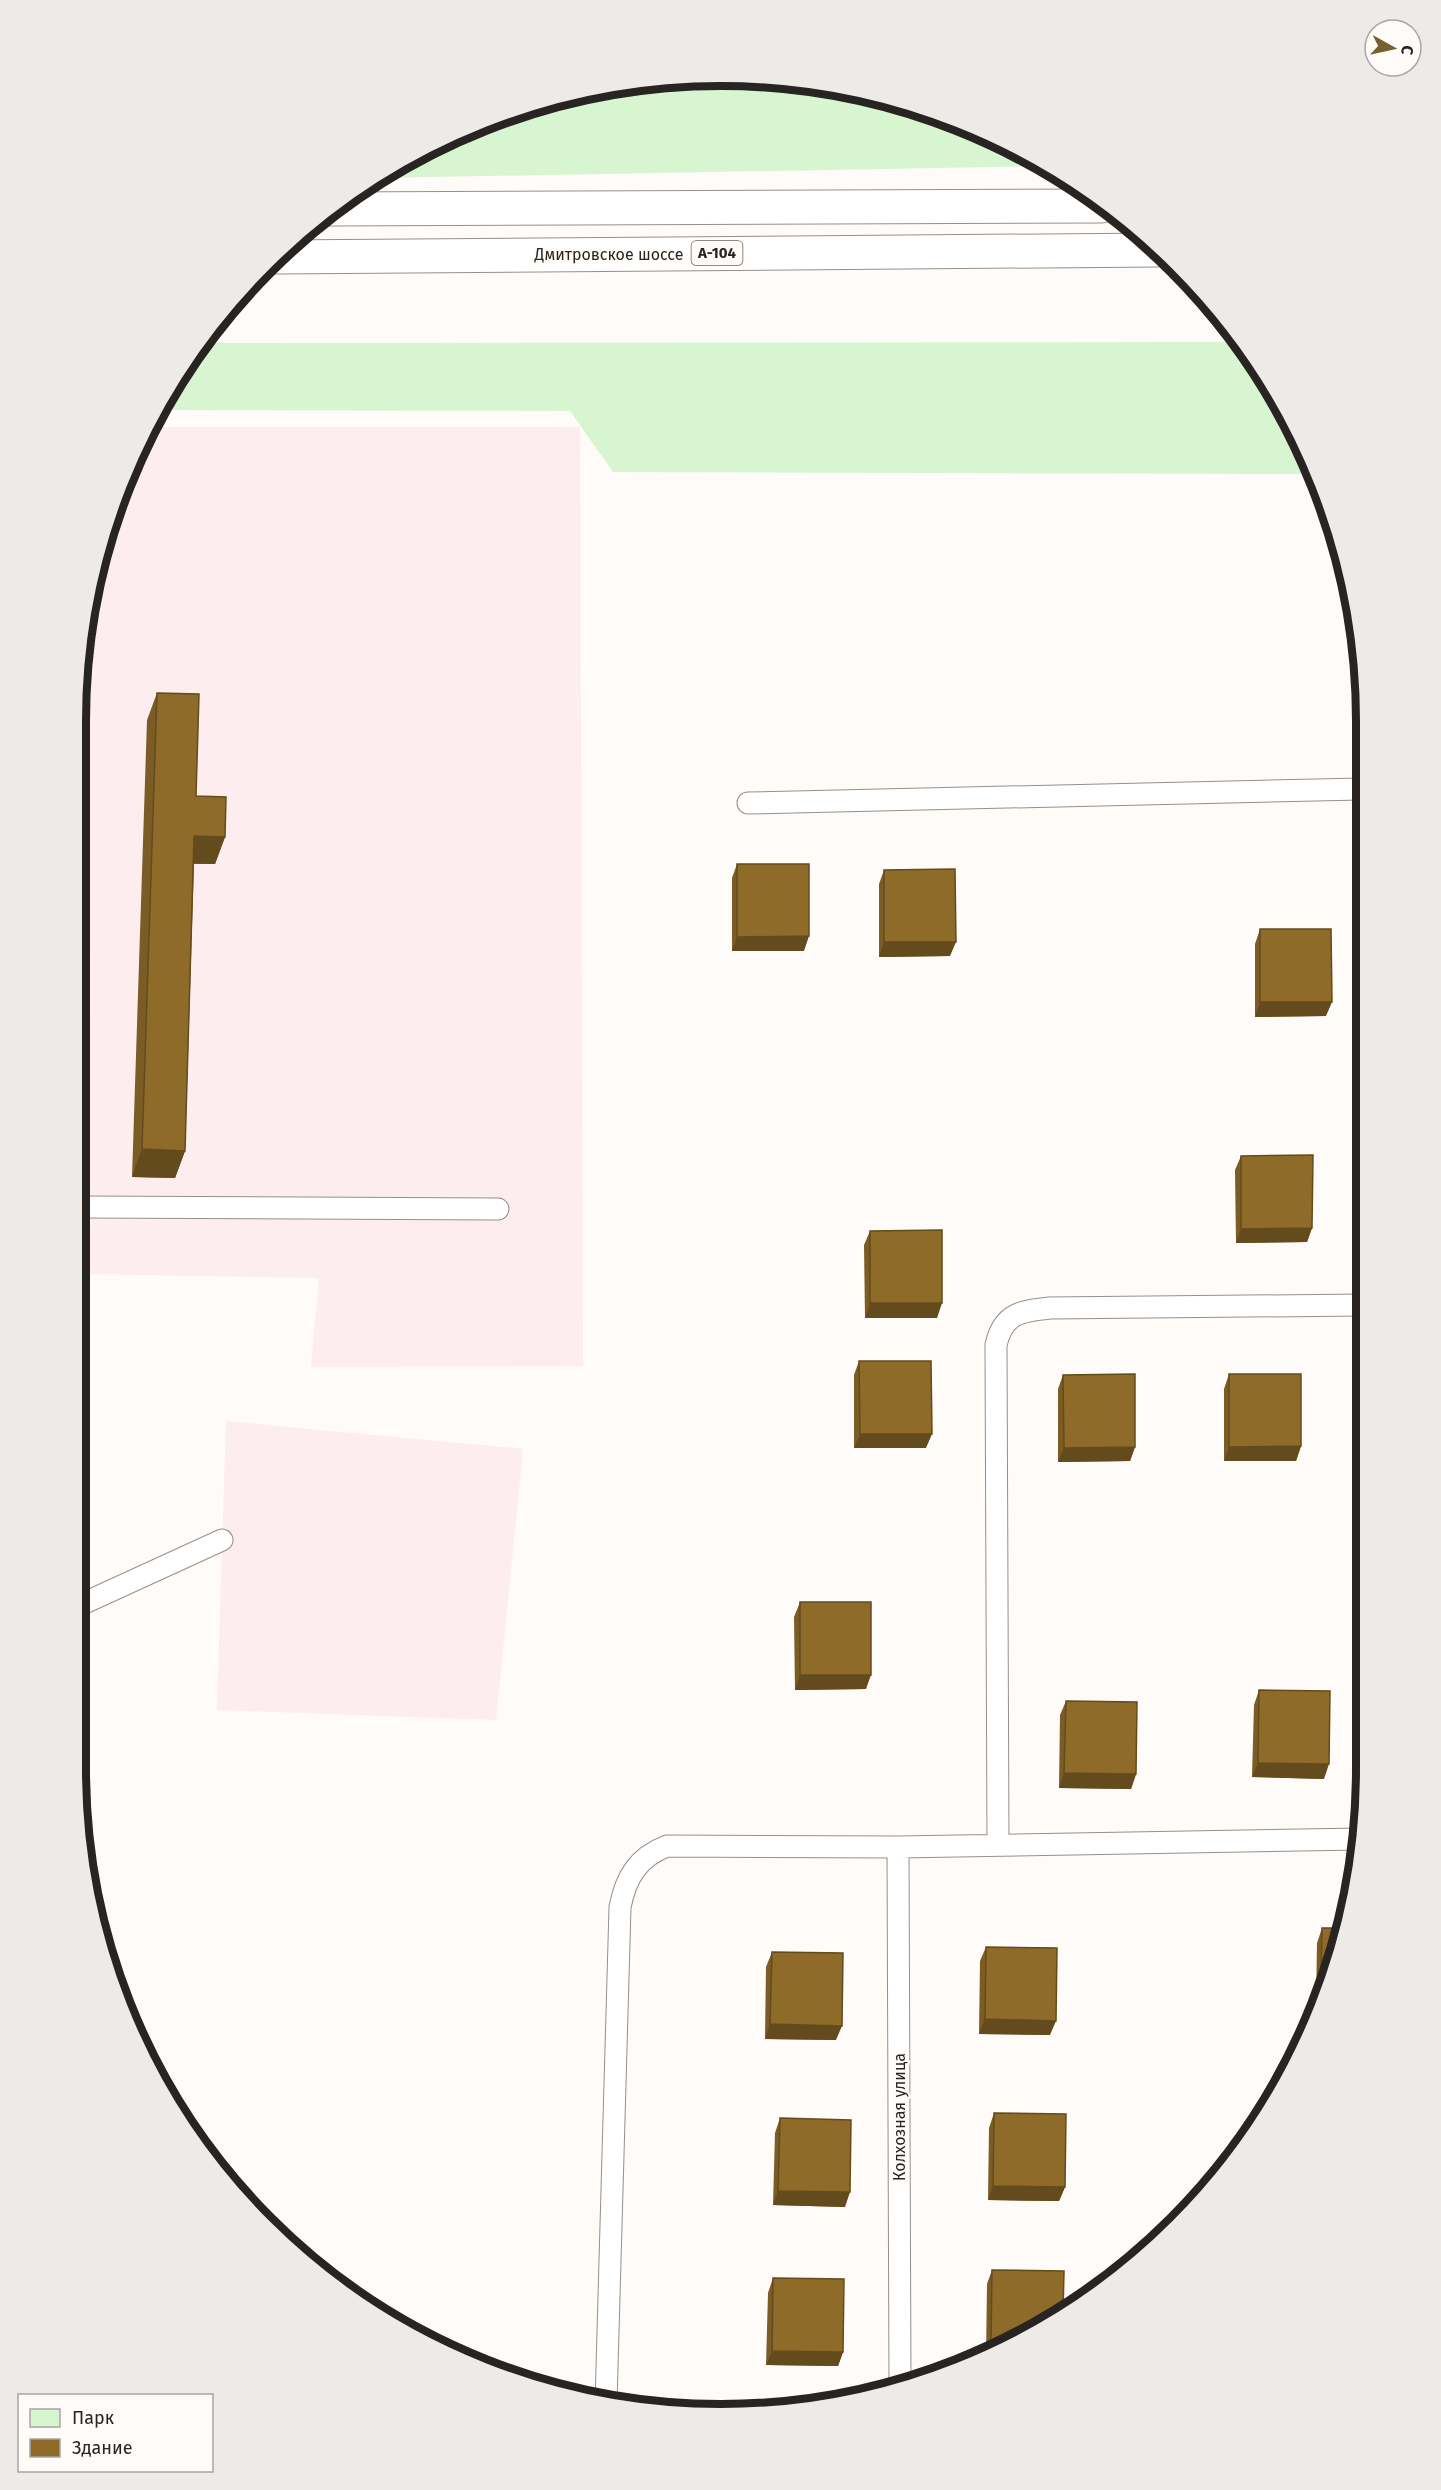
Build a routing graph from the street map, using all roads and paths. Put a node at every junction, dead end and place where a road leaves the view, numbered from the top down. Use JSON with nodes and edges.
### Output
{"nodes":[{"id":1,"x":1091,"y":206,"type":"edge"},
{"id":2,"x":345,"y":209,"type":"edge"},
{"id":3,"x":1147,"y":250,"type":"edge"},
{"id":4,"x":287,"y":257,"type":"edge"},
{"id":5,"x":1356,"y":789,"type":"edge"},
{"id":6,"x":748,"y":803,"type":"dead end"},
{"id":7,"x":85,"y":1208,"type":"edge"},
{"id":8,"x":498,"y":1209,"type":"dead end"},
{"id":9,"x":1356,"y":1305,"type":"edge"},
{"id":10,"x":222,"y":1540,"type":"dead end"},
{"id":11,"x":85,"y":1603,"type":"edge"},
{"id":12,"x":1351,"y":1839,"type":"edge"},
{"id":13,"x":998,"y":1845,"type":"junction"},
{"id":14,"x":898,"y":1848,"type":"junction"},
{"id":15,"x":900,"y":2379,"type":"edge"},
{"id":16,"x":606,"y":2394,"type":"edge"}],
"edges":[{"from":1,"to":2,"type":"highway"},
{"from":3,"to":4,"type":"highway","name":"Дмитровское шоссе","number":"А-104"},
{"from":5,"to":6,"type":"lane"},
{"from":7,"to":8,"type":"lane"},
{"from":9,"to":13,"type":"lane"},
{"from":10,"to":11,"type":"lane"},
{"from":12,"to":13,"type":"lane"},
{"from":13,"to":14,"type":"lane"},
{"from":14,"to":15,"type":"lane","name":"Колхозная улица"},
{"from":14,"to":16,"type":"lane"}]}
